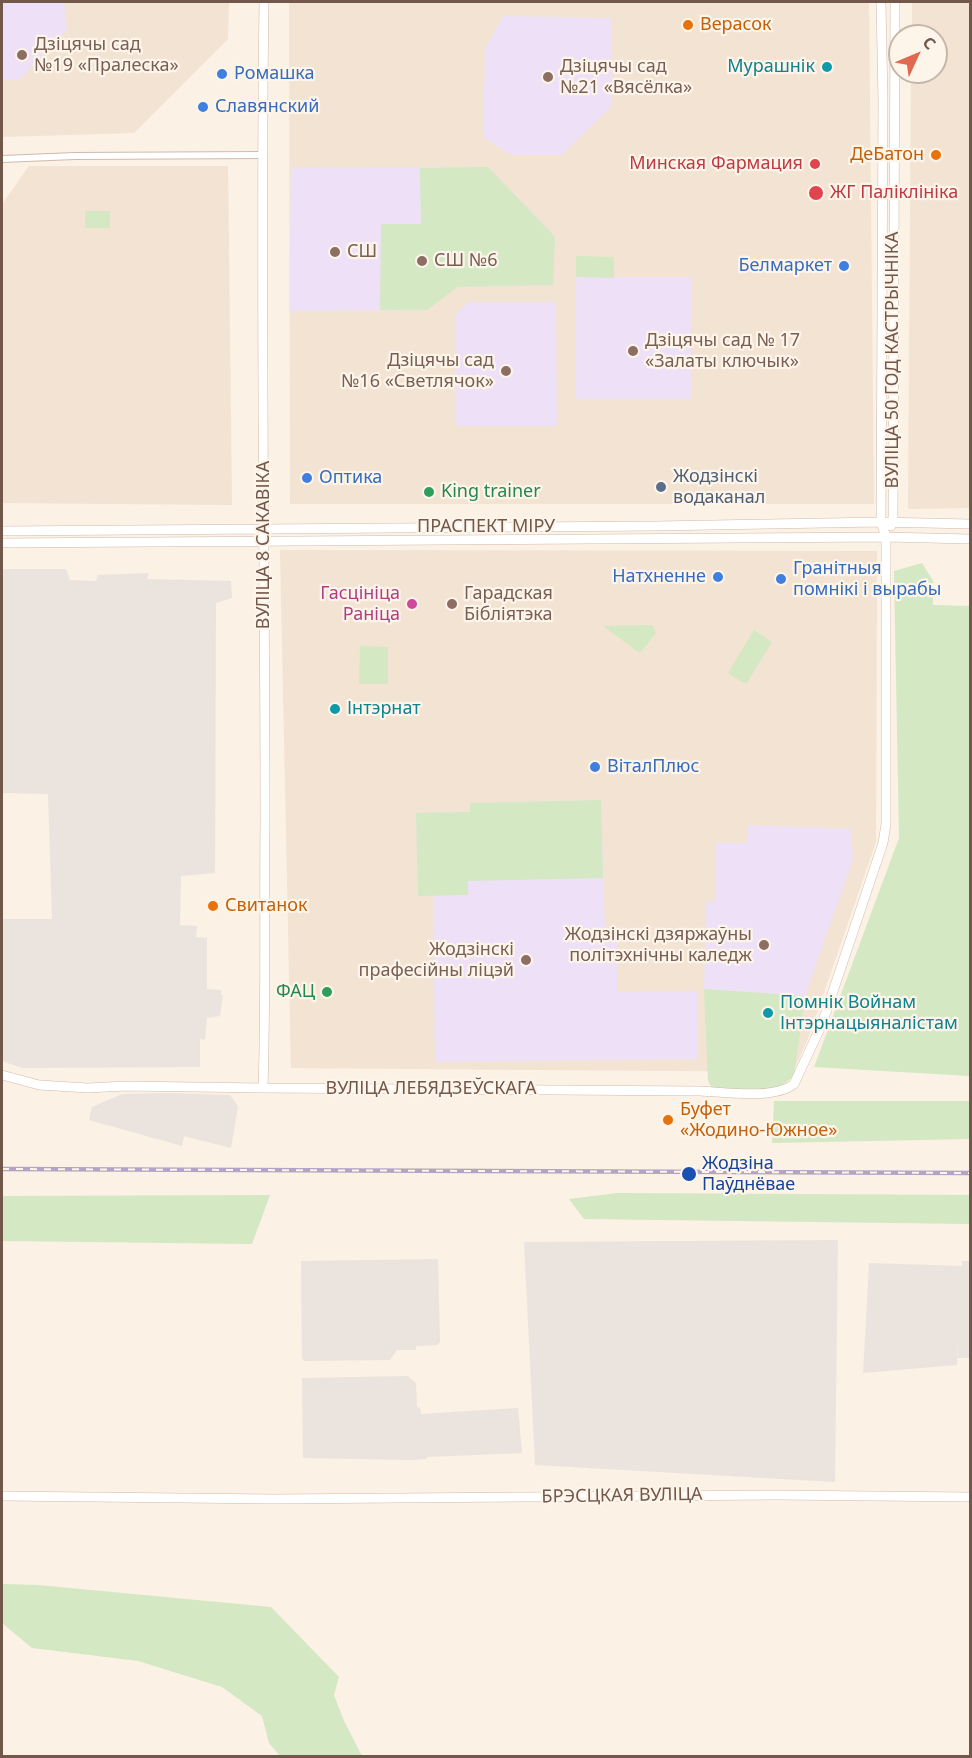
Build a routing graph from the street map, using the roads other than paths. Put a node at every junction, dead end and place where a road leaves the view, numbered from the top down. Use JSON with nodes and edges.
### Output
{"nodes":[{"id":1,"x":264,"y":2,"type":"edge"},
{"id":2,"x":881,"y":2,"type":"edge"},
{"id":3,"x":895,"y":2,"type":"edge"},
{"id":4,"x":261,"y":155,"type":"junction"},
{"id":5,"x":2,"y":159,"type":"edge"},
{"id":6,"x":882,"y":522,"type":"junction"},
{"id":7,"x":893,"y":522,"type":"junction"},
{"id":8,"x":970,"y":524,"type":"edge"},
{"id":9,"x":638,"y":526,"type":"junction"},
{"id":10,"x":450,"y":527,"type":"junction"},
{"id":11,"x":265,"y":528,"type":"junction"},
{"id":12,"x":78,"y":529,"type":"junction"},
{"id":13,"x":2,"y":531,"type":"edge"},
{"id":14,"x":886,"y":537,"type":"junction"},
{"id":15,"x":638,"y":538,"type":"junction"},
{"id":16,"x":450,"y":539,"type":"junction"},
{"id":17,"x":970,"y":539,"type":"edge"},
{"id":18,"x":265,"y":540,"type":"junction"},
{"id":19,"x":78,"y":542,"type":"junction"},
{"id":20,"x":2,"y":543,"type":"edge"},
{"id":21,"x":822,"y":1024,"type":"joint"},
{"id":22,"x":2,"y":1075,"type":"edge"},
{"id":23,"x":263,"y":1088,"type":"junction"},
{"id":24,"x":2,"y":1496,"type":"edge"},
{"id":25,"x":970,"y":1497,"type":"edge"}],
"edges":[{"from":1,"to":4,"type":"main road","name":"ВУЛІЦА 8 САКАВІКА"},
{"from":2,"to":6,"type":"main road","name":"ВУЛІЦА 50 ГОД КАСТРЫЧНІКА"},
{"from":3,"to":7,"type":"main road","name":"ВУЛІЦА 50 ГОД КАСТРЫЧНІКА"},
{"from":4,"to":5,"type":"street"},
{"from":4,"to":11,"type":"main road","name":"ВУЛІЦА 8 САКАВІКА"},
{"from":6,"to":7,"type":"main road","name":"ПРАСПЕКТ МІРУ"},
{"from":6,"to":9,"type":"main road","name":"ПРАСПЕКТ МІРУ"},
{"from":6,"to":14,"type":"main road","name":"ВУЛІЦА 50 ГОД КАСТРЫЧНІКА"},
{"from":7,"to":8,"type":"main road","name":"ПРАСПЕКТ МІРУ"},
{"from":7,"to":14,"type":"main road","name":"ВУЛІЦА 50 ГОД КАСТРЫЧНІКА"},
{"from":9,"to":10,"type":"main road","name":"ПРАСПЕКТ МІРУ"},
{"from":9,"to":15,"type":"main road"},
{"from":10,"to":11,"type":"main road","name":"ПРАСПЕКТ МІРУ"},
{"from":10,"to":16,"type":"main road"},
{"from":11,"to":12,"type":"main road","name":"ПРАСПЕКТ МІРУ"},
{"from":11,"to":18,"type":"main road","name":"ВУЛІЦА 8 САКАВІКА"},
{"from":12,"to":13,"type":"main road","name":"ПРАСПЕКТ МІРУ"},
{"from":12,"to":19,"type":"main road"},
{"from":14,"to":15,"type":"main road","name":"ПРАСПЕКТ МІРУ"},
{"from":14,"to":17,"type":"main road","name":"ПРАСПЕКТ МІРУ"},
{"from":14,"to":21,"type":"main road","name":"ВУЛІЦА 50 ГОД КАСТРЫЧНІКА"},
{"from":15,"to":16,"type":"main road","name":"ПРАСПЕКТ МІРУ"},
{"from":16,"to":18,"type":"main road","name":"ПРАСПЕКТ МІРУ"},
{"from":18,"to":19,"type":"main road","name":"ПРАСПЕКТ МІРУ"},
{"from":18,"to":23,"type":"main road","name":"ВУЛІЦА 8 САКАВІКА"},
{"from":19,"to":20,"type":"main road","name":"ПРАСПЕКТ МІРУ"},
{"from":21,"to":23,"type":"main road","name":"ВУЛІЦА ЛЕБЯДЗЕЎСКАГА"},
{"from":22,"to":23,"type":"main road","name":"ВУЛІЦА ЛЕБЯДЗЕЎСКАГА"},
{"from":24,"to":25,"type":"main road","name":"БРЭСЦКАЯ ВУЛІЦА"}]}
